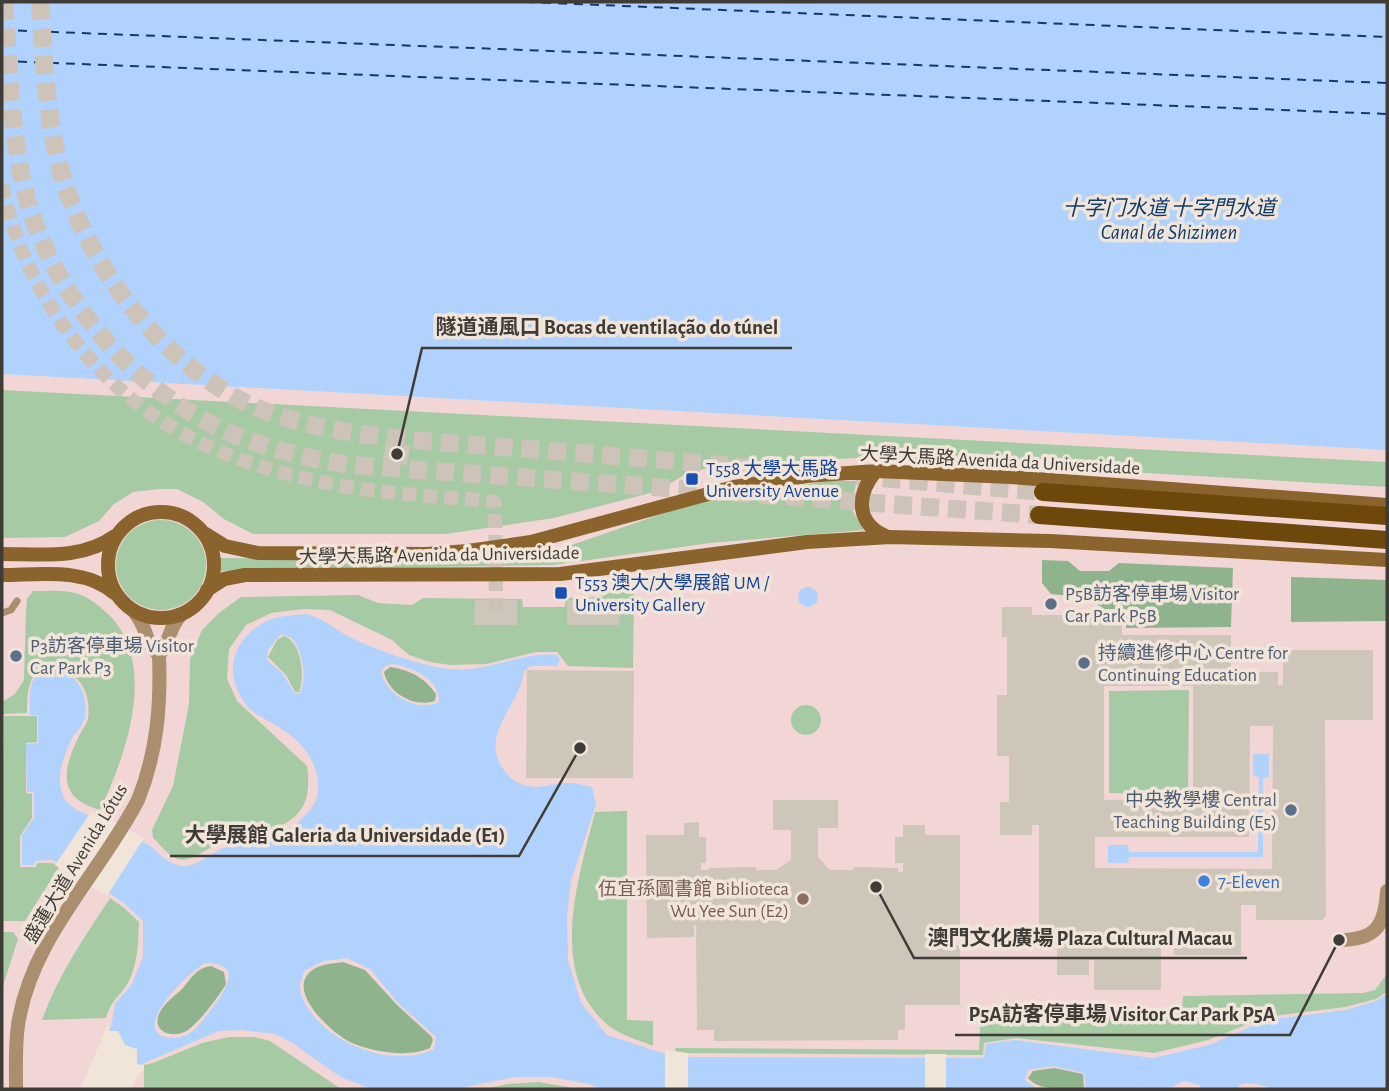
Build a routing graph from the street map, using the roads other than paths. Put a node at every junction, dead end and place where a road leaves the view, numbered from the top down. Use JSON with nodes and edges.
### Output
{"nodes":[{"id":1,"x":876,"y":471,"type":"junction"},
{"id":2,"x":1043,"y":492,"type":"tunnel mouth"},
{"id":3,"x":1387,"y":505,"type":"edge"},
{"id":4,"x":1040,"y":515,"type":"tunnel mouth"},
{"id":5,"x":1387,"y":516,"type":"edge"},
{"id":6,"x":204,"y":533,"type":"junction"},
{"id":7,"x":117,"y":535,"type":"junction"},
{"id":8,"x":890,"y":537,"type":"junction"},
{"id":9,"x":1387,"y":540,"type":"edge"},
{"id":10,"x":2,"y":554,"type":"edge"},
{"id":11,"x":1383,"y":562,"type":"edge"},
{"id":12,"x":2,"y":575,"type":"edge"},
{"id":13,"x":207,"y":590,"type":"junction"},
{"id":14,"x":118,"y":596,"type":"junction"},
{"id":15,"x":17,"y":601,"type":"dead end"},
{"id":16,"x":2,"y":613,"type":"edge"},
{"id":17,"x":135,"y":613,"type":"junction"},
{"id":18,"x":181,"y":615,"type":"junction"},
{"id":19,"x":159,"y":658,"type":"junction"},
{"id":20,"x":1387,"y":891,"type":"edge"},
{"id":21,"x":1339,"y":940,"type":"dead end"},
{"id":22,"x":16,"y":1089,"type":"edge"}],
"edges":[{"from":1,"to":3,"type":"main road","name":"大學大馬路 Avenida da Universidade"},
{"from":1,"to":6,"type":"main road","name":"大學大馬路 Avenida da Universidade"},
{"from":1,"to":8,"type":"main road"},
{"from":2,"to":5,"type":"main road"},
{"from":4,"to":9,"type":"main road"},
{"from":6,"to":7,"type":"main road"},
{"from":6,"to":13,"type":"main road"},
{"from":7,"to":10,"type":"main road"},
{"from":7,"to":14,"type":"main road"},
{"from":8,"to":11,"type":"main road","name":"大學大馬路 Avenida da Universidade"},
{"from":8,"to":13,"type":"main road","name":"大學大馬路 Avenida da Universidade"},
{"from":12,"to":14,"type":"main road"},
{"from":13,"to":18,"type":"main road"},
{"from":14,"to":17,"type":"main road"},
{"from":15,"to":16,"type":"lane"},
{"from":17,"to":18,"type":"main road"},
{"from":17,"to":19,"type":"street","name":"盛蓮大道 Avenida Lótus"},
{"from":18,"to":19,"type":"street","name":"盛蓮大道 Avenida Lótus"},
{"from":19,"to":22,"type":"street","name":"盛蓮大道 Avenida Lótus"},
{"from":20,"to":21,"type":"street"}]}
